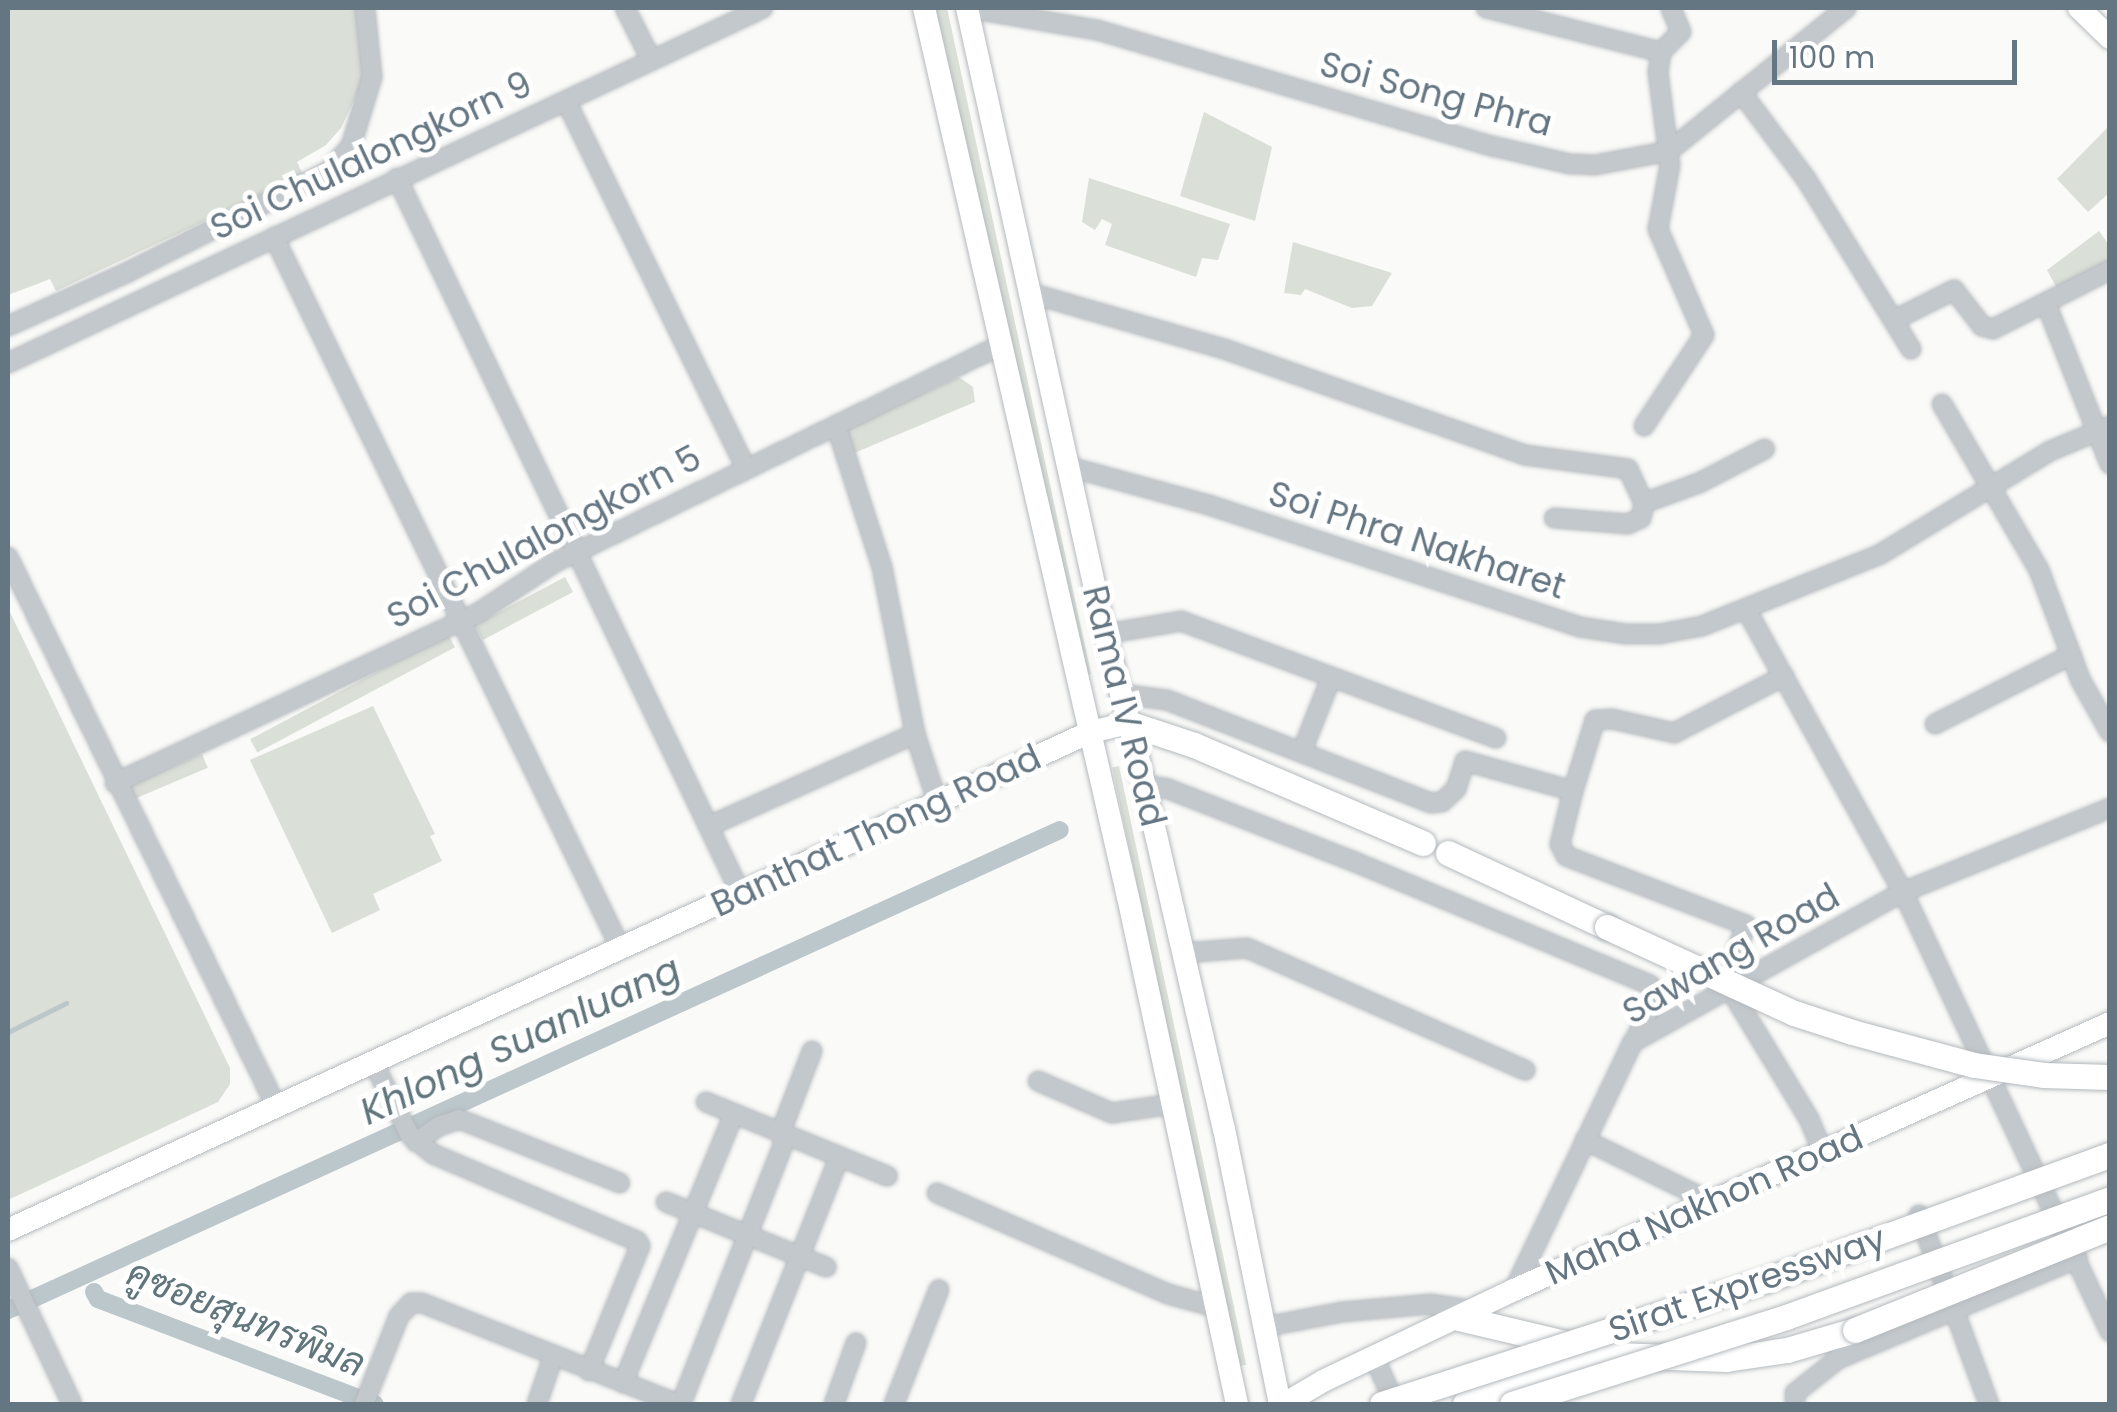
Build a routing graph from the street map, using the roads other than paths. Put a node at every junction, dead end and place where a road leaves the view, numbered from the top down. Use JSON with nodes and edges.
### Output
{"nodes":[{"id":1,"x":365,"y":8,"type":"edge"},
{"id":2,"x":625,"y":8,"type":"edge"},
{"id":3,"x":759,"y":8,"type":"edge"},
{"id":4,"x":924,"y":8,"type":"edge"},
{"id":5,"x":967,"y":8,"type":"edge"},
{"id":6,"x":1486,"y":8,"type":"edge"},
{"id":7,"x":1672,"y":8,"type":"edge"},
{"id":8,"x":1846,"y":8,"type":"edge"},
{"id":9,"x":2079,"y":8,"type":"edge"},
{"id":10,"x":2110,"y":38,"type":"edge"},
{"id":11,"x":1661,"y":52,"type":"junction"},
{"id":12,"x":651,"y":59,"type":"junction"},
{"id":13,"x":1741,"y":92,"type":"junction"},
{"id":14,"x":566,"y":101,"type":"junction"},
{"id":15,"x":1670,"y":151,"type":"junction"},
{"id":16,"x":397,"y":178,"type":"junction"},
{"id":17,"x":274,"y":237,"type":"junction"},
{"id":18,"x":2110,"y":270,"type":"edge"},
{"id":19,"x":1030,"y":293,"type":"junction"},
{"id":20,"x":2046,"y":306,"type":"junction"},
{"id":21,"x":1896,"y":319,"type":"junction"},
{"id":22,"x":8,"y":326,"type":"edge"},
{"id":23,"x":1001,"y":346,"type":"junction"},
{"id":24,"x":1911,"y":348,"type":"dead end"},
{"id":25,"x":8,"y":362,"type":"edge"},
{"id":26,"x":1942,"y":404,"type":"dead end"},
{"id":27,"x":836,"y":425,"type":"junction"},
{"id":28,"x":1644,"y":426,"type":"dead end"},
{"id":29,"x":2103,"y":429,"type":"edge"},
{"id":30,"x":1766,"y":448,"type":"dead end"},
{"id":31,"x":2110,"y":464,"type":"edge"},
{"id":32,"x":1070,"y":468,"type":"junction"},
{"id":33,"x":746,"y":469,"type":"junction"},
{"id":34,"x":1991,"y":486,"type":"junction"},
{"id":35,"x":1644,"y":504,"type":"junction"},
{"id":36,"x":1554,"y":518,"type":"dead end"},
{"id":37,"x":575,"y":553,"type":"junction"},
{"id":38,"x":8,"y":557,"type":"edge"},
{"id":39,"x":1746,"y":609,"type":"junction"},
{"id":40,"x":462,"y":620,"type":"junction"},
{"id":41,"x":1105,"y":634,"type":"junction"},
{"id":42,"x":2072,"y":656,"type":"junction"},
{"id":43,"x":1784,"y":676,"type":"junction"},
{"id":44,"x":1332,"y":678,"type":"junction"},
{"id":45,"x":1120,"y":694,"type":"junction"},
{"id":46,"x":1128,"y":724,"type":"junction"},
{"id":47,"x":1935,"y":724,"type":"dead end"},
{"id":48,"x":1090,"y":732,"type":"junction"},
{"id":49,"x":2110,"y":732,"type":"edge"},
{"id":50,"x":916,"y":734,"type":"junction"},
{"id":51,"x":1496,"y":738,"type":"dead end"},
{"id":52,"x":1302,"y":752,"type":"junction"},
{"id":53,"x":115,"y":783,"type":"junction"},
{"id":54,"x":1144,"y":784,"type":"junction"},
{"id":55,"x":1574,"y":791,"type":"junction"},
{"id":56,"x":938,"y":804,"type":"junction"},
{"id":57,"x":2110,"y":808,"type":"edge"},
{"id":58,"x":710,"y":826,"type":"junction"},
{"id":59,"x":1423,"y":843,"type":"dead end"},
{"id":60,"x":1448,"y":854,"type":"dead end"},
{"id":61,"x":1903,"y":892,"type":"junction"},
{"id":62,"x":740,"y":894,"type":"junction"},
{"id":63,"x":620,"y":949,"type":"junction"},
{"id":64,"x":1182,"y":953,"type":"junction"},
{"id":65,"x":1750,"y":978,"type":"junction"},
{"id":66,"x":1730,"y":988,"type":"junction"},
{"id":67,"x":2110,"y":1023,"type":"edge"},
{"id":68,"x":1634,"y":1042,"type":"junction"},
{"id":69,"x":812,"y":1051,"type":"dead end"},
{"id":70,"x":373,"y":1062,"type":"junction"},
{"id":71,"x":1525,"y":1070,"type":"dead end"},
{"id":72,"x":1991,"y":1076,"type":"junction"},
{"id":73,"x":2110,"y":1077,"type":"edge"},
{"id":74,"x":1038,"y":1081,"type":"dead end"},
{"id":75,"x":706,"y":1102,"type":"dead end"},
{"id":76,"x":1172,"y":1104,"type":"junction"},
{"id":77,"x":276,"y":1106,"type":"junction"},
{"id":78,"x":733,"y":1116,"type":"junction"},
{"id":79,"x":408,"y":1131,"type":"junction"},
{"id":80,"x":783,"y":1135,"type":"junction"},
{"id":81,"x":1585,"y":1140,"type":"junction"},
{"id":82,"x":1822,"y":1152,"type":"junction"},
{"id":83,"x":2110,"y":1156,"type":"edge"},
{"id":84,"x":839,"y":1158,"type":"junction"},
{"id":85,"x":887,"y":1176,"type":"dead end"},
{"id":86,"x":620,"y":1183,"type":"dead end"},
{"id":87,"x":937,"y":1193,"type":"dead end"},
{"id":88,"x":2110,"y":1200,"type":"edge"},
{"id":89,"x":666,"y":1202,"type":"dead end"},
{"id":90,"x":1711,"y":1202,"type":"junction"},
{"id":91,"x":694,"y":1212,"type":"junction"},
{"id":92,"x":1919,"y":1216,"type":"dead end"},
{"id":93,"x":2110,"y":1226,"type":"edge"},
{"id":94,"x":8,"y":1230,"type":"edge"},
{"id":95,"x":747,"y":1236,"type":"junction"},
{"id":96,"x":801,"y":1256,"type":"junction"},
{"id":97,"x":2078,"y":1258,"type":"junction"},
{"id":98,"x":826,"y":1267,"type":"dead end"},
{"id":99,"x":8,"y":1268,"type":"edge"},
{"id":100,"x":939,"y":1289,"type":"dead end"},
{"id":101,"x":1514,"y":1290,"type":"junction"},
{"id":102,"x":1219,"y":1308,"type":"junction"},
{"id":103,"x":1953,"y":1308,"type":"junction"},
{"id":104,"x":1465,"y":1314,"type":"junction"},
{"id":105,"x":1264,"y":1327,"type":"junction"},
{"id":106,"x":2110,"y":1332,"type":"edge"},
{"id":107,"x":856,"y":1343,"type":"dead end"},
{"id":108,"x":1614,"y":1355,"type":"junction"},
{"id":109,"x":553,"y":1356,"type":"junction"},
{"id":110,"x":1374,"y":1358,"type":"junction"},
{"id":111,"x":589,"y":1371,"type":"junction"},
{"id":112,"x":622,"y":1383,"type":"junction"},
{"id":113,"x":367,"y":1396,"type":"edge"},
{"id":114,"x":1282,"y":1401,"type":"edge"},
{"id":115,"x":72,"y":1404,"type":"edge"},
{"id":116,"x":537,"y":1404,"type":"edge"},
{"id":117,"x":679,"y":1404,"type":"edge"},
{"id":118,"x":741,"y":1404,"type":"edge"},
{"id":119,"x":834,"y":1404,"type":"edge"},
{"id":120,"x":894,"y":1404,"type":"edge"},
{"id":121,"x":1237,"y":1404,"type":"edge"},
{"id":122,"x":1382,"y":1404,"type":"edge"},
{"id":123,"x":1395,"y":1404,"type":"edge"},
{"id":124,"x":1465,"y":1404,"type":"edge"},
{"id":125,"x":1512,"y":1404,"type":"edge"},
{"id":126,"x":1795,"y":1404,"type":"edge"},
{"id":127,"x":1988,"y":1404,"type":"edge"}],
"edges":[{"from":1,"to":22,"type":"street"},
{"from":2,"to":12,"type":"street"},
{"from":3,"to":12,"type":"street","name":"Soi Chulalongkorn 9"},
{"from":4,"to":23,"type":"main road","name":"Rama IV Road"},
{"from":5,"to":15,"type":"street","name":"Soi Song Phra"},
{"from":5,"to":19,"type":"main road","name":"Rama IV Road"},
{"from":6,"to":11,"type":"street"},
{"from":7,"to":11,"type":"street"},
{"from":8,"to":13,"type":"street","name":"Soi Song Phra"},
{"from":9,"to":10,"type":"main road"},
{"from":11,"to":15,"type":"street"},
{"from":12,"to":14,"type":"street","name":"Soi Chulalongkorn 9"},
{"from":13,"to":15,"type":"street","name":"Soi Song Phra"},
{"from":13,"to":21,"type":"street"},
{"from":14,"to":16,"type":"street","name":"Soi Chulalongkorn 9"},
{"from":14,"to":33,"type":"street"},
{"from":15,"to":28,"type":"street"},
{"from":16,"to":17,"type":"street","name":"Soi Chulalongkorn 9"},
{"from":16,"to":37,"type":"street"},
{"from":17,"to":25,"type":"street","name":"Soi Chulalongkorn 9"},
{"from":17,"to":40,"type":"street"},
{"from":18,"to":20,"type":"street"},
{"from":19,"to":32,"type":"main road","name":"Rama IV Road"},
{"from":19,"to":35,"type":"street"},
{"from":20,"to":21,"type":"street"},
{"from":20,"to":29,"type":"street"},
{"from":21,"to":24,"type":"street"},
{"from":23,"to":27,"type":"street","name":"Soi Chulalongkorn 5"},
{"from":23,"to":48,"type":"main road","name":"Rama IV Road"},
{"from":26,"to":34,"type":"street"},
{"from":27,"to":33,"type":"street","name":"Soi Chulalongkorn 5"},
{"from":27,"to":50,"type":"street"},
{"from":29,"to":31,"type":"street"},
{"from":29,"to":34,"type":"street","name":"Soi Phra Nakharet"},
{"from":30,"to":35,"type":"street"},
{"from":32,"to":39,"type":"street","name":"Soi Phra Nakharet"},
{"from":32,"to":41,"type":"main road","name":"Rama IV Road"},
{"from":33,"to":37,"type":"street","name":"Soi Chulalongkorn 5"},
{"from":34,"to":39,"type":"street","name":"Soi Phra Nakharet"},
{"from":34,"to":42,"type":"street"},
{"from":35,"to":36,"type":"street"},
{"from":37,"to":40,"type":"street","name":"Soi Chulalongkorn 5"},
{"from":37,"to":58,"type":"street"},
{"from":38,"to":53,"type":"street"},
{"from":39,"to":43,"type":"street"},
{"from":40,"to":53,"type":"street","name":"Soi Chulalongkorn 5"},
{"from":40,"to":63,"type":"street"},
{"from":41,"to":44,"type":"street"},
{"from":41,"to":45,"type":"main road","name":"Rama IV Road"},
{"from":42,"to":47,"type":"street"},
{"from":42,"to":49,"type":"street"},
{"from":43,"to":55,"type":"street"},
{"from":43,"to":61,"type":"street"},
{"from":44,"to":51,"type":"street"},
{"from":44,"to":52,"type":"street"},
{"from":45,"to":46,"type":"main road","name":"Rama IV Road"},
{"from":45,"to":52,"type":"street"},
{"from":46,"to":48,"type":"main road","name":"Banthat Thong Road"},
{"from":46,"to":54,"type":"main road","name":"Rama IV Road"},
{"from":46,"to":59,"type":"highway"},
{"from":48,"to":56,"type":"main road","name":"Banthat Thong Road"},
{"from":48,"to":76,"type":"main road","name":"Rama IV Road"},
{"from":50,"to":56,"type":"street"},
{"from":50,"to":58,"type":"street"},
{"from":52,"to":55,"type":"street"},
{"from":53,"to":77,"type":"street"},
{"from":54,"to":64,"type":"main road","name":"Rama IV Road"},
{"from":54,"to":68,"type":"street"},
{"from":55,"to":65,"type":"street"},
{"from":56,"to":62,"type":"main road","name":"Banthat Thong Road"},
{"from":57,"to":61,"type":"street","name":"Sawang Road"},
{"from":58,"to":62,"type":"street"},
{"from":60,"to":73,"type":"highway","bridge":true},
{"from":61,"to":65,"type":"street","name":"Sawang Road"},
{"from":61,"to":72,"type":"street"},
{"from":62,"to":63,"type":"main road","name":"Banthat Thong Road"},
{"from":63,"to":70,"type":"main road","name":"Banthat Thong Road"},
{"from":64,"to":71,"type":"street"},
{"from":64,"to":105,"type":"main road","name":"Rama IV Road"},
{"from":65,"to":66,"type":"street","name":"Sawang Road"},
{"from":66,"to":68,"type":"street","name":"Sawang Road"},
{"from":66,"to":82,"type":"street"},
{"from":67,"to":72,"type":"main road","name":"Maha Nakhon Road"},
{"from":68,"to":81,"type":"street","name":"Sawang Road"},
{"from":69,"to":80,"type":"street"},
{"from":70,"to":77,"type":"main road","name":"Banthat Thong Road"},
{"from":70,"to":79,"type":"street"},
{"from":72,"to":82,"type":"main road","name":"Maha Nakhon Road"},
{"from":72,"to":97,"type":"street"},
{"from":74,"to":76,"type":"street"},
{"from":75,"to":78,"type":"street"},
{"from":76,"to":102,"type":"main road","name":"Rama IV Road"},
{"from":77,"to":94,"type":"main road","name":"Banthat Thong Road"},
{"from":78,"to":80,"type":"street"},
{"from":78,"to":91,"type":"street"},
{"from":79,"to":86,"type":"street"},
{"from":79,"to":111,"type":"street"},
{"from":80,"to":84,"type":"street"},
{"from":80,"to":95,"type":"street"},
{"from":81,"to":90,"type":"street"},
{"from":81,"to":101,"type":"street","name":"Sawang Road"},
{"from":82,"to":90,"type":"main road","name":"Maha Nakhon Road"},
{"from":83,"to":122,"type":"highway","name":"Sirat Expressway","bridge":true},
{"from":84,"to":85,"type":"street"},
{"from":84,"to":96,"type":"street"},
{"from":87,"to":102,"type":"street"},
{"from":88,"to":125,"type":"highway","name":"Sirat Expressway","bridge":true},
{"from":89,"to":91,"type":"street"},
{"from":90,"to":101,"type":"main road","name":"Maha Nakhon Road"},
{"from":91,"to":95,"type":"street"},
{"from":91,"to":112,"type":"street"},
{"from":92,"to":103,"type":"street"},
{"from":93,"to":108,"type":"highway","bridge":true},
{"from":95,"to":96,"type":"street"},
{"from":95,"to":117,"type":"street"},
{"from":96,"to":98,"type":"street"},
{"from":96,"to":118,"type":"street"},
{"from":97,"to":103,"type":"street"},
{"from":97,"to":106,"type":"street"},
{"from":99,"to":115,"type":"street"},
{"from":100,"to":120,"type":"street"},
{"from":101,"to":104,"type":"main road","name":"Maha Nakhon Road"},
{"from":102,"to":121,"type":"main road","name":"Rama IV Road"},
{"from":103,"to":126,"type":"street"},
{"from":103,"to":127,"type":"street"},
{"from":104,"to":105,"type":"street"},
{"from":104,"to":108,"type":"highway"},
{"from":104,"to":110,"type":"main road","name":"Maha Nakhon Road"},
{"from":105,"to":114,"type":"main road","name":"Rama IV Road"},
{"from":107,"to":119,"type":"street"},
{"from":108,"to":124,"type":"highway"},
{"from":109,"to":111,"type":"street"},
{"from":109,"to":113,"type":"street"},
{"from":109,"to":116,"type":"street"},
{"from":110,"to":114,"type":"main road","name":"Maha Nakhon Road"},
{"from":110,"to":123,"type":"street"},
{"from":111,"to":112,"type":"street"},
{"from":112,"to":117,"type":"street"}]}
